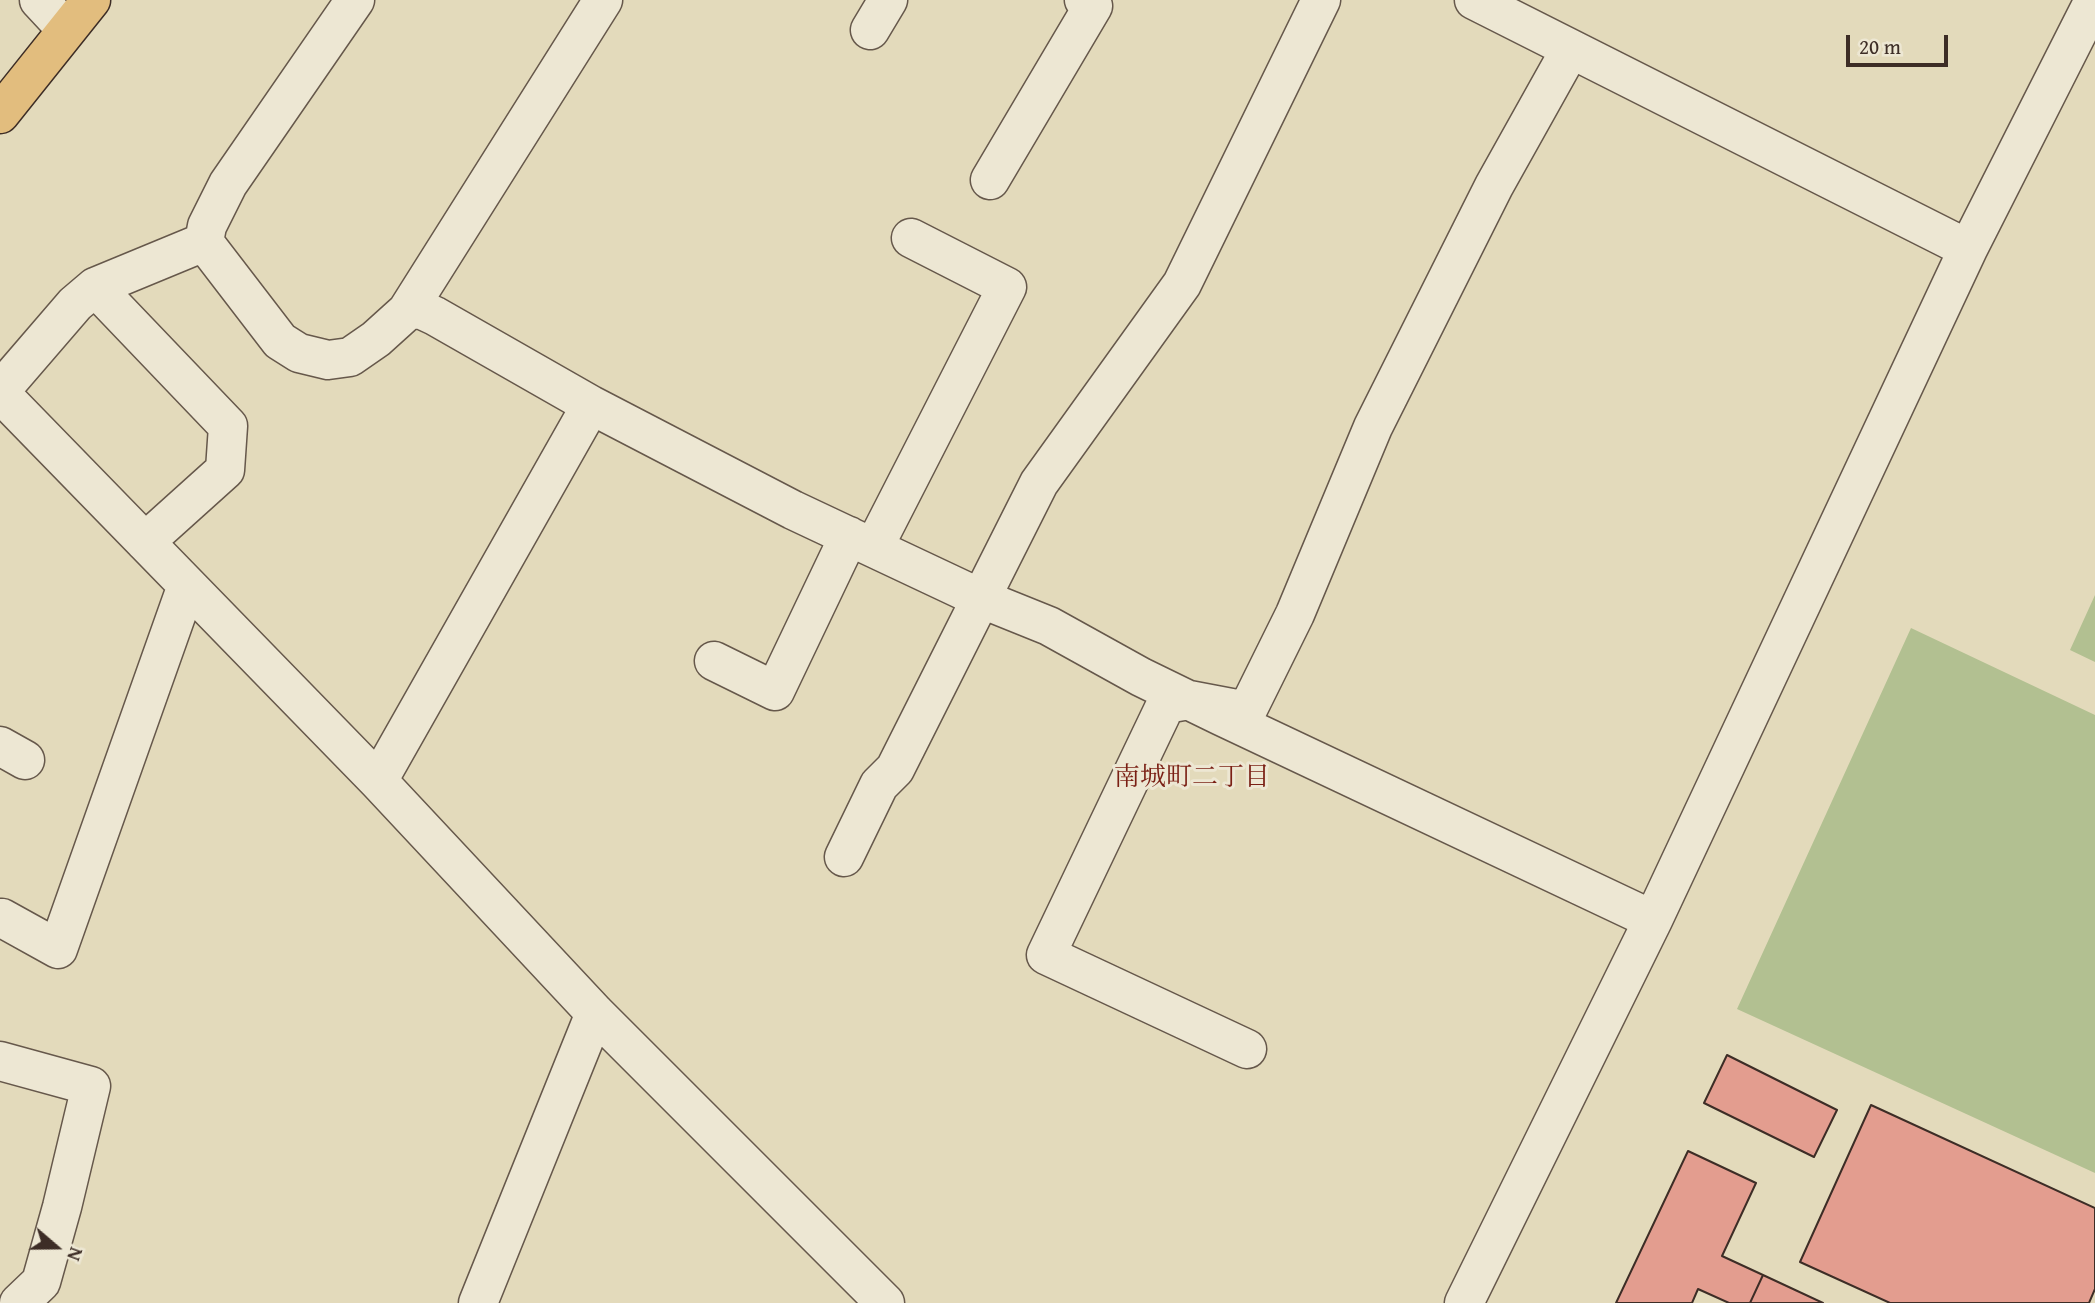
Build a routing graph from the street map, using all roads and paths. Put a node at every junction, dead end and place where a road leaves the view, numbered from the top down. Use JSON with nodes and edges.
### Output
{"nodes":[{"id":1,"x":38,"y":0,"type":"edge"},
{"id":2,"x":91,"y":0,"type":"edge"},
{"id":3,"x":355,"y":0,"type":"edge"},
{"id":4,"x":603,"y":0,"type":"edge"},
{"id":5,"x":1084,"y":0,"type":"edge"},
{"id":6,"x":1321,"y":0,"type":"edge"},
{"id":7,"x":1475,"y":0,"type":"edge"},
{"id":8,"x":2095,"y":4,"type":"edge"},
{"id":9,"x":66,"y":29,"type":"junction"},
{"id":10,"x":1570,"y":50,"type":"junction"},
{"id":11,"x":0,"y":114,"type":"edge"},
{"id":12,"x":990,"y":180,"type":"dead end"},
{"id":13,"x":911,"y":238,"type":"dead end"},
{"id":14,"x":204,"y":242,"type":"junction"},
{"id":15,"x":1968,"y":249,"type":"junction"},
{"id":16,"x":95,"y":287,"type":"junction"},
{"id":17,"x":407,"y":311,"type":"junction"},
{"id":18,"x":0,"y":392,"type":"edge"},
{"id":19,"x":591,"y":405,"type":"junction"},
{"id":20,"x":145,"y":542,"type":"junction"},
{"id":21,"x":861,"y":542,"type":"junction"},
{"id":22,"x":187,"y":585,"type":"junction"},
{"id":23,"x":982,"y":599,"type":"junction"},
{"id":24,"x":714,"y":662,"type":"dead end"},
{"id":25,"x":1189,"y":700,"type":"junction"},
{"id":26,"x":378,"y":781,"type":"junction"},
{"id":27,"x":844,"y":858,"type":"dead end"},
{"id":28,"x":1,"y":914,"type":"edge"},
{"id":29,"x":1653,"y":920,"type":"junction"},
{"id":30,"x":595,"y":1013,"type":"junction"},
{"id":31,"x":1247,"y":1049,"type":"dead end"},
{"id":32,"x":0,"y":1061,"type":"edge"},
{"id":33,"x":19,"y":1303,"type":"edge"},
{"id":34,"x":478,"y":1303,"type":"edge"},
{"id":35,"x":885,"y":1303,"type":"edge"},
{"id":36,"x":1464,"y":1303,"type":"edge"}],
"edges":[{"from":1,"to":9,"type":"street"},
{"from":2,"to":9,"type":"main road"},
{"from":3,"to":14,"type":"street"},
{"from":4,"to":17,"type":"street"},
{"from":5,"to":12,"type":"street"},
{"from":6,"to":23,"type":"street"},
{"from":7,"to":10,"type":"street"},
{"from":8,"to":15,"type":"street"},
{"from":9,"to":11,"type":"main road"},
{"from":10,"to":15,"type":"street"},
{"from":10,"to":25,"type":"street"},
{"from":13,"to":21,"type":"street"},
{"from":14,"to":16,"type":"street"},
{"from":14,"to":17,"type":"street"},
{"from":15,"to":29,"type":"street"},
{"from":16,"to":18,"type":"street"},
{"from":16,"to":20,"type":"street"},
{"from":17,"to":19,"type":"street"},
{"from":18,"to":20,"type":"street"},
{"from":19,"to":21,"type":"street"},
{"from":19,"to":26,"type":"street"},
{"from":20,"to":22,"type":"street"},
{"from":21,"to":23,"type":"street"},
{"from":21,"to":24,"type":"street"},
{"from":22,"to":26,"type":"street"},
{"from":22,"to":28,"type":"street"},
{"from":23,"to":25,"type":"street"},
{"from":23,"to":27,"type":"street"},
{"from":25,"to":29,"type":"street"},
{"from":25,"to":31,"type":"street"},
{"from":26,"to":30,"type":"street"},
{"from":29,"to":36,"type":"street"},
{"from":30,"to":34,"type":"street"},
{"from":30,"to":35,"type":"street"},
{"from":32,"to":33,"type":"street"}]}
